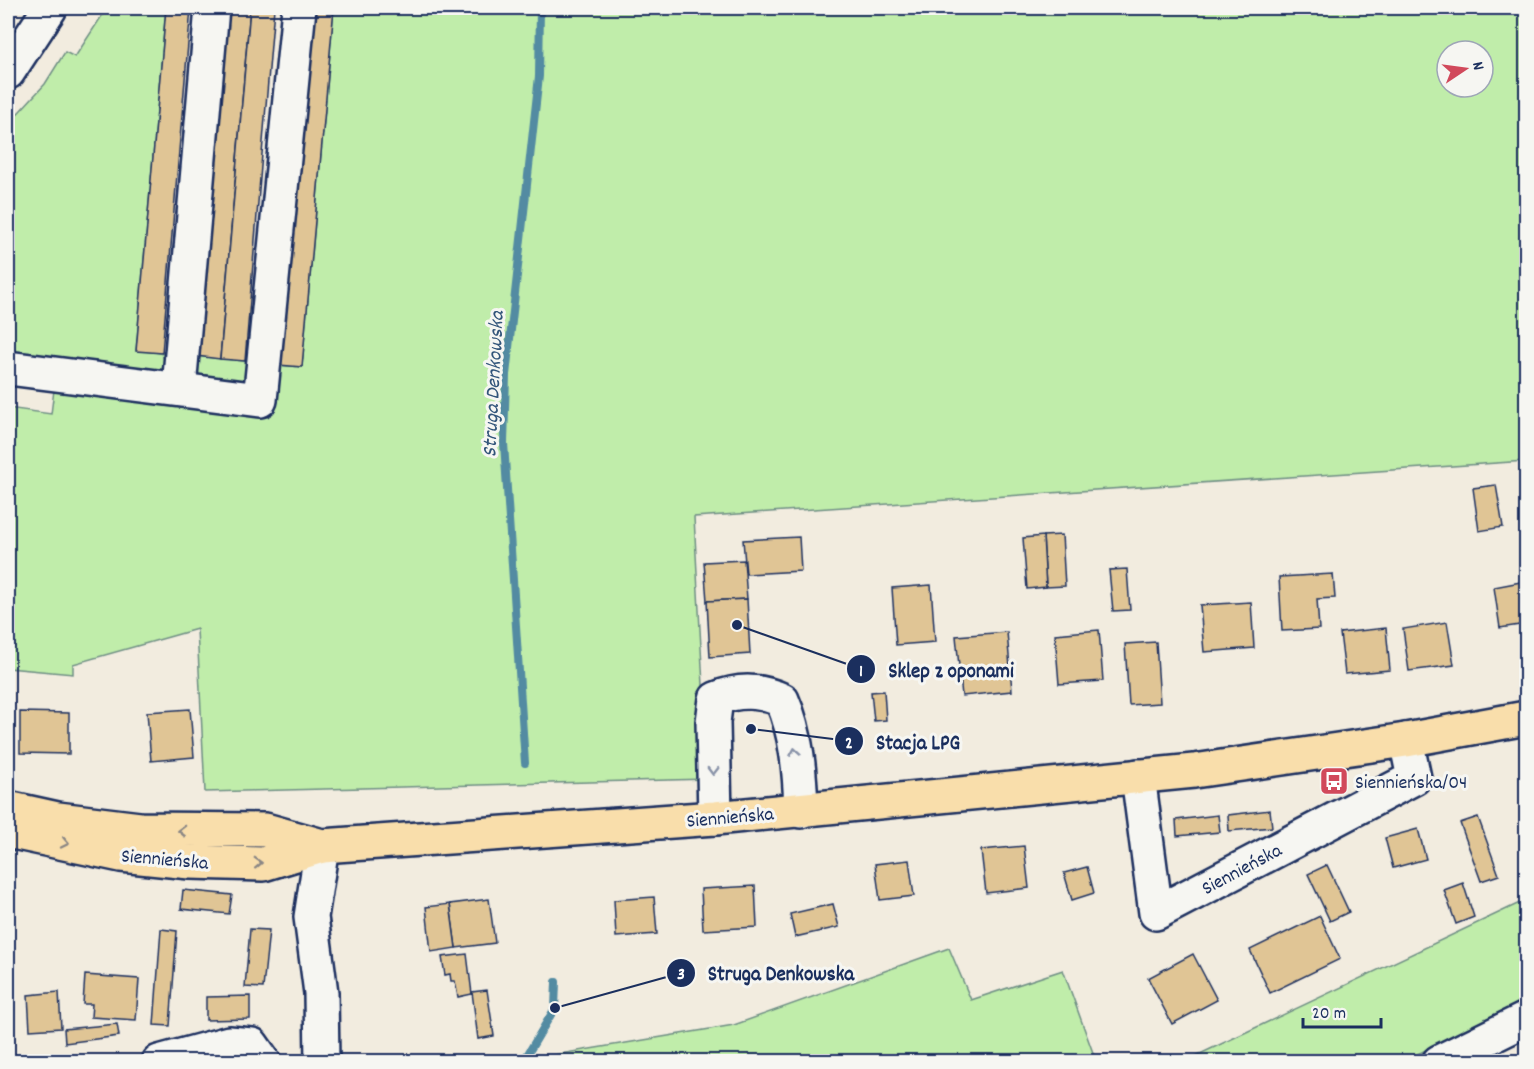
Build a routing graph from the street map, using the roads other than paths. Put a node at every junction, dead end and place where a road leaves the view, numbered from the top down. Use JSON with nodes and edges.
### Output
{"nodes":[{"id":1,"x":50,"y":8,"type":"edge"},
{"id":2,"x":213,"y":8,"type":"edge"},
{"id":3,"x":299,"y":8,"type":"edge"},
{"id":4,"x":8,"y":72,"type":"edge"},
{"id":5,"x":8,"y":368,"type":"edge"},
{"id":6,"x":179,"y":388,"type":"junction"},
{"id":7,"x":1527,"y":718,"type":"edge"},
{"id":8,"x":1406,"y":740,"type":"junction"},
{"id":9,"x":1138,"y":776,"type":"junction"},
{"id":10,"x":8,"y":808,"type":"edge"},
{"id":11,"x":801,"y":810,"type":"junction"},
{"id":12,"x":715,"y":818,"type":"junction"},
{"id":13,"x":8,"y":831,"type":"edge"},
{"id":14,"x":322,"y":846,"type":"junction"},
{"id":15,"x":1527,"y":1019,"type":"edge"},
{"id":16,"x":159,"y":1062,"type":"edge"},
{"id":17,"x":264,"y":1062,"type":"edge"},
{"id":18,"x":322,"y":1062,"type":"edge"},
{"id":19,"x":1438,"y":1062,"type":"edge"}],
"edges":[{"from":1,"to":4,"type":"street"},
{"from":2,"to":6,"type":"street"},
{"from":3,"to":6,"type":"street"},
{"from":5,"to":6,"type":"street"},
{"from":7,"to":8,"type":"main road","name":"Siennieńska"},
{"from":8,"to":9,"type":"main road","name":"Siennieńska"},
{"from":8,"to":9,"type":"street","name":"Siennieńska"},
{"from":9,"to":11,"type":"main road","name":"Siennieńska"},
{"from":14,"to":10,"type":"main road","name":"Siennieńska","one_way":true},
{"from":11,"to":12,"type":"main road","name":"Siennieńska"},
{"from":11,"to":12,"type":"street","one_way":true},
{"from":12,"to":14,"type":"main road","name":"Siennieńska"},
{"from":13,"to":14,"type":"main road","name":"Siennieńska","one_way":true},
{"from":14,"to":18,"type":"street"},
{"from":15,"to":19,"type":"street"},
{"from":16,"to":17,"type":"street"}]}
